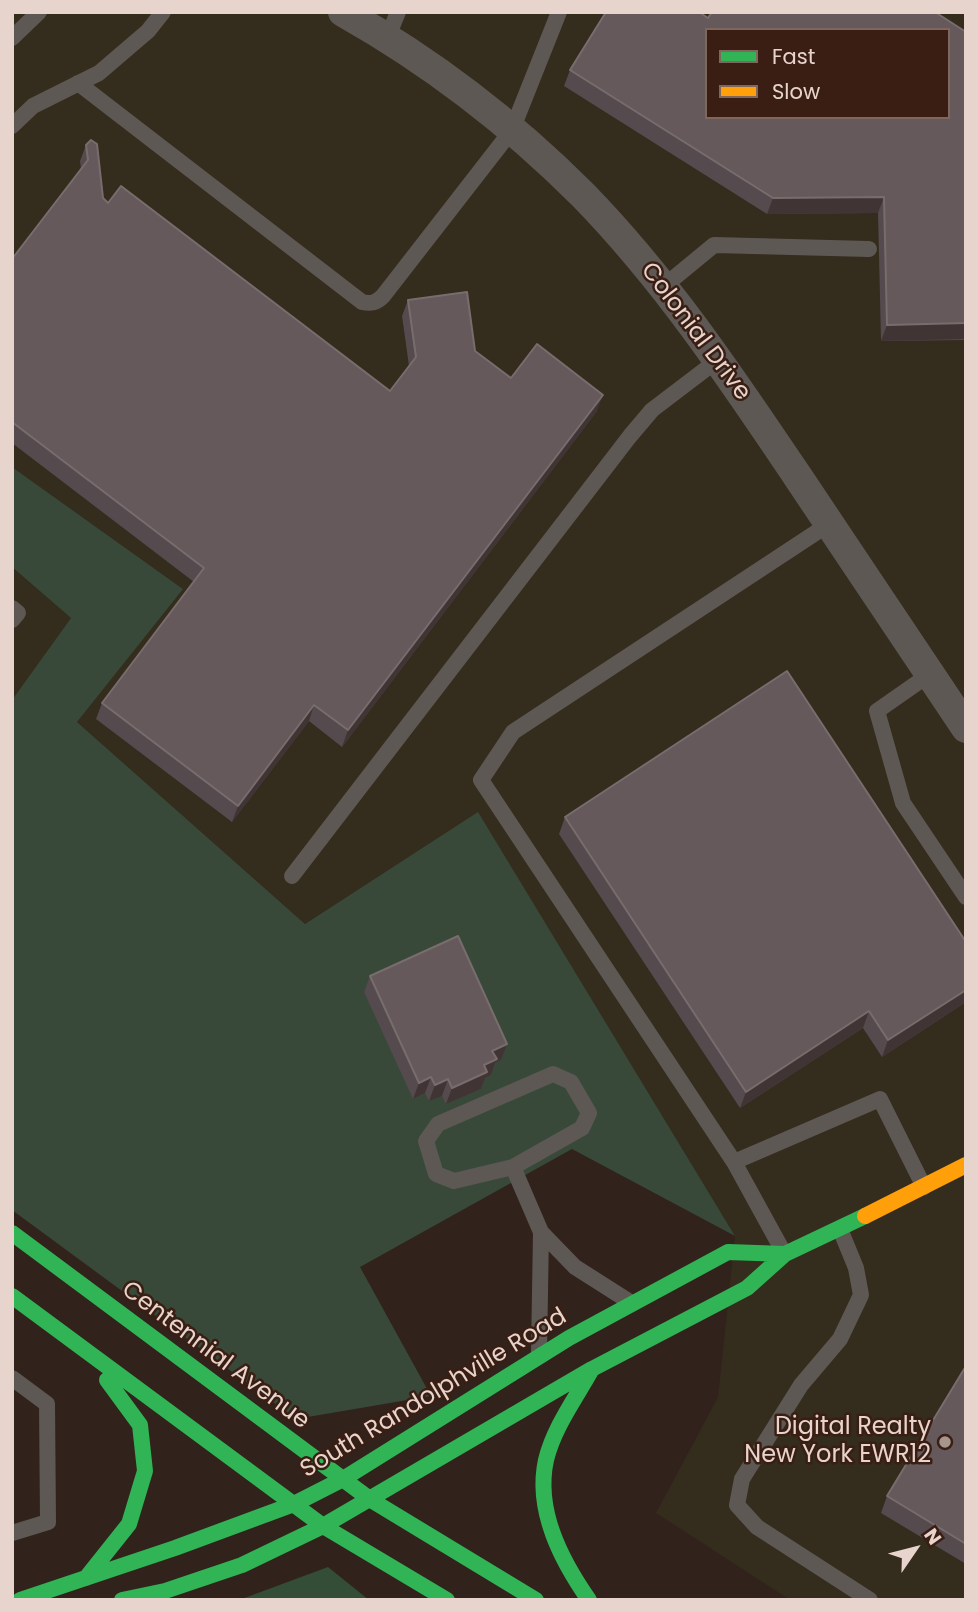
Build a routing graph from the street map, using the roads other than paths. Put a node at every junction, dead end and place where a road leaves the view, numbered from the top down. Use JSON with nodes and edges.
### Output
{"nodes":[{"id":1,"x":39,"y":12,"type":"edge"},
{"id":2,"x":163,"y":12,"type":"edge"},
{"id":3,"x":343,"y":12,"type":"edge"},
{"id":4,"x":559,"y":12,"type":"edge"},
{"id":5,"x":392,"y":25,"type":"edge"},
{"id":6,"x":12,"y":38,"type":"edge"},
{"id":7,"x":78,"y":83,"type":"junction"},
{"id":8,"x":12,"y":127,"type":"edge"},
{"id":9,"x":512,"y":130,"type":"junction"},
{"id":10,"x":870,"y":249,"type":"dead end"},
{"id":11,"x":663,"y":287,"type":"junction"},
{"id":12,"x":719,"y":359,"type":"junction"},
{"id":13,"x":829,"y":524,"type":"junction"},
{"id":14,"x":12,"y":608,"type":"edge"},
{"id":15,"x":12,"y":620,"type":"edge"},
{"id":16,"x":930,"y":674,"type":"junction"},
{"id":17,"x":966,"y":728,"type":"edge"},
{"id":18,"x":292,"y":876,"type":"dead end"},
{"id":19,"x":966,"y":897,"type":"edge"},
{"id":20,"x":734,"y":1162,"type":"junction"},
{"id":21,"x":966,"y":1165,"type":"edge"},
{"id":22,"x":513,"y":1167,"type":"junction"},
{"id":23,"x":924,"y":1187,"type":"junction"},
{"id":24,"x":840,"y":1229,"type":"junction"},
{"id":25,"x":541,"y":1232,"type":"junction"},
{"id":26,"x":12,"y":1233,"type":"edge"},
{"id":27,"x":785,"y":1254,"type":"junction"},
{"id":28,"x":12,"y":1296,"type":"edge"},
{"id":29,"x":633,"y":1303,"type":"junction"},
{"id":30,"x":86,"y":1350,"type":"junction"},
{"id":31,"x":538,"y":1356,"type":"junction"},
{"id":32,"x":592,"y":1369,"type":"junction"},
{"id":33,"x":12,"y":1378,"type":"edge"},
{"id":34,"x":343,"y":1479,"type":"junction"},
{"id":35,"x":371,"y":1500,"type":"junction"},
{"id":36,"x":294,"y":1504,"type":"junction"},
{"id":37,"x":323,"y":1526,"type":"junction"},
{"id":38,"x":12,"y":1533,"type":"edge"},
{"id":39,"x":86,"y":1578,"type":"junction"},
{"id":40,"x":20,"y":1600,"type":"edge"},
{"id":41,"x":122,"y":1600,"type":"edge"},
{"id":42,"x":447,"y":1600,"type":"edge"},
{"id":43,"x":536,"y":1600,"type":"edge"},
{"id":44,"x":589,"y":1600,"type":"edge"},
{"id":45,"x":870,"y":1600,"type":"edge"}],
"edges":[{"from":1,"to":6,"type":"lane"},
{"from":2,"to":7,"type":"lane"},
{"from":3,"to":5,"type":"street","name":"Colonial Drive"},
{"from":4,"to":9,"type":"lane"},
{"from":5,"to":9,"type":"street","name":"Colonial Drive"},
{"from":7,"to":8,"type":"lane"},
{"from":7,"to":9,"type":"lane"},
{"from":9,"to":11,"type":"street","name":"Colonial Drive"},
{"from":10,"to":11,"type":"lane"},
{"from":11,"to":12,"type":"street","name":"Colonial Drive"},
{"from":12,"to":13,"type":"street","name":"Colonial Drive"},
{"from":12,"to":18,"type":"lane"},
{"from":13,"to":16,"type":"street","name":"Colonial Drive"},
{"from":13,"to":20,"type":"lane"},
{"from":14,"to":15,"type":"lane"},
{"from":16,"to":17,"type":"street","name":"Colonial Drive"},
{"from":16,"to":19,"type":"lane"},
{"from":20,"to":23,"type":"lane"},
{"from":20,"to":27,"type":"lane"},
{"from":21,"to":23,"type":"main road","name":"South Randolphville Road"},
{"from":22,"to":22,"type":"lane"},
{"from":22,"to":25,"type":"lane"},
{"from":23,"to":24,"type":"main road","name":"South Randolphville Road"},
{"from":24,"to":27,"type":"main road","name":"South Randolphville Road"},
{"from":24,"to":45,"type":"lane"},
{"from":25,"to":29,"type":"lane"},
{"from":25,"to":31,"type":"lane"},
{"from":26,"to":34,"type":"main road","name":"Centennial Avenue"},
{"from":27,"to":29,"type":"main road","name":"South Randolphville Road"},
{"from":27,"to":32,"type":"main road","name":"South Randolphville Road"},
{"from":28,"to":30,"type":"main road"},
{"from":29,"to":31,"type":"main road","name":"South Randolphville Road"},
{"from":30,"to":36,"type":"main road"},
{"from":30,"to":39,"type":"main road"},
{"from":31,"to":34,"type":"main road","name":"South Randolphville Road"},
{"from":32,"to":35,"type":"main road","name":"South Randolphville Road"},
{"from":32,"to":44,"type":"main road"},
{"from":33,"to":38,"type":"lane"},
{"from":34,"to":35,"type":"main road","name":"Centennial Avenue"},
{"from":34,"to":36,"type":"main road","name":"South Randolphville Road"},
{"from":35,"to":37,"type":"main road","name":"South Randolphville Road"},
{"from":35,"to":43,"type":"main road","name":"Centennial Avenue"},
{"from":36,"to":37,"type":"main road"},
{"from":36,"to":39,"type":"main road","name":"South Randolphville Road"},
{"from":37,"to":41,"type":"main road","name":"South Randolphville Road"},
{"from":37,"to":42,"type":"main road"},
{"from":39,"to":40,"type":"main road","name":"South Randolphville Road"}]}
